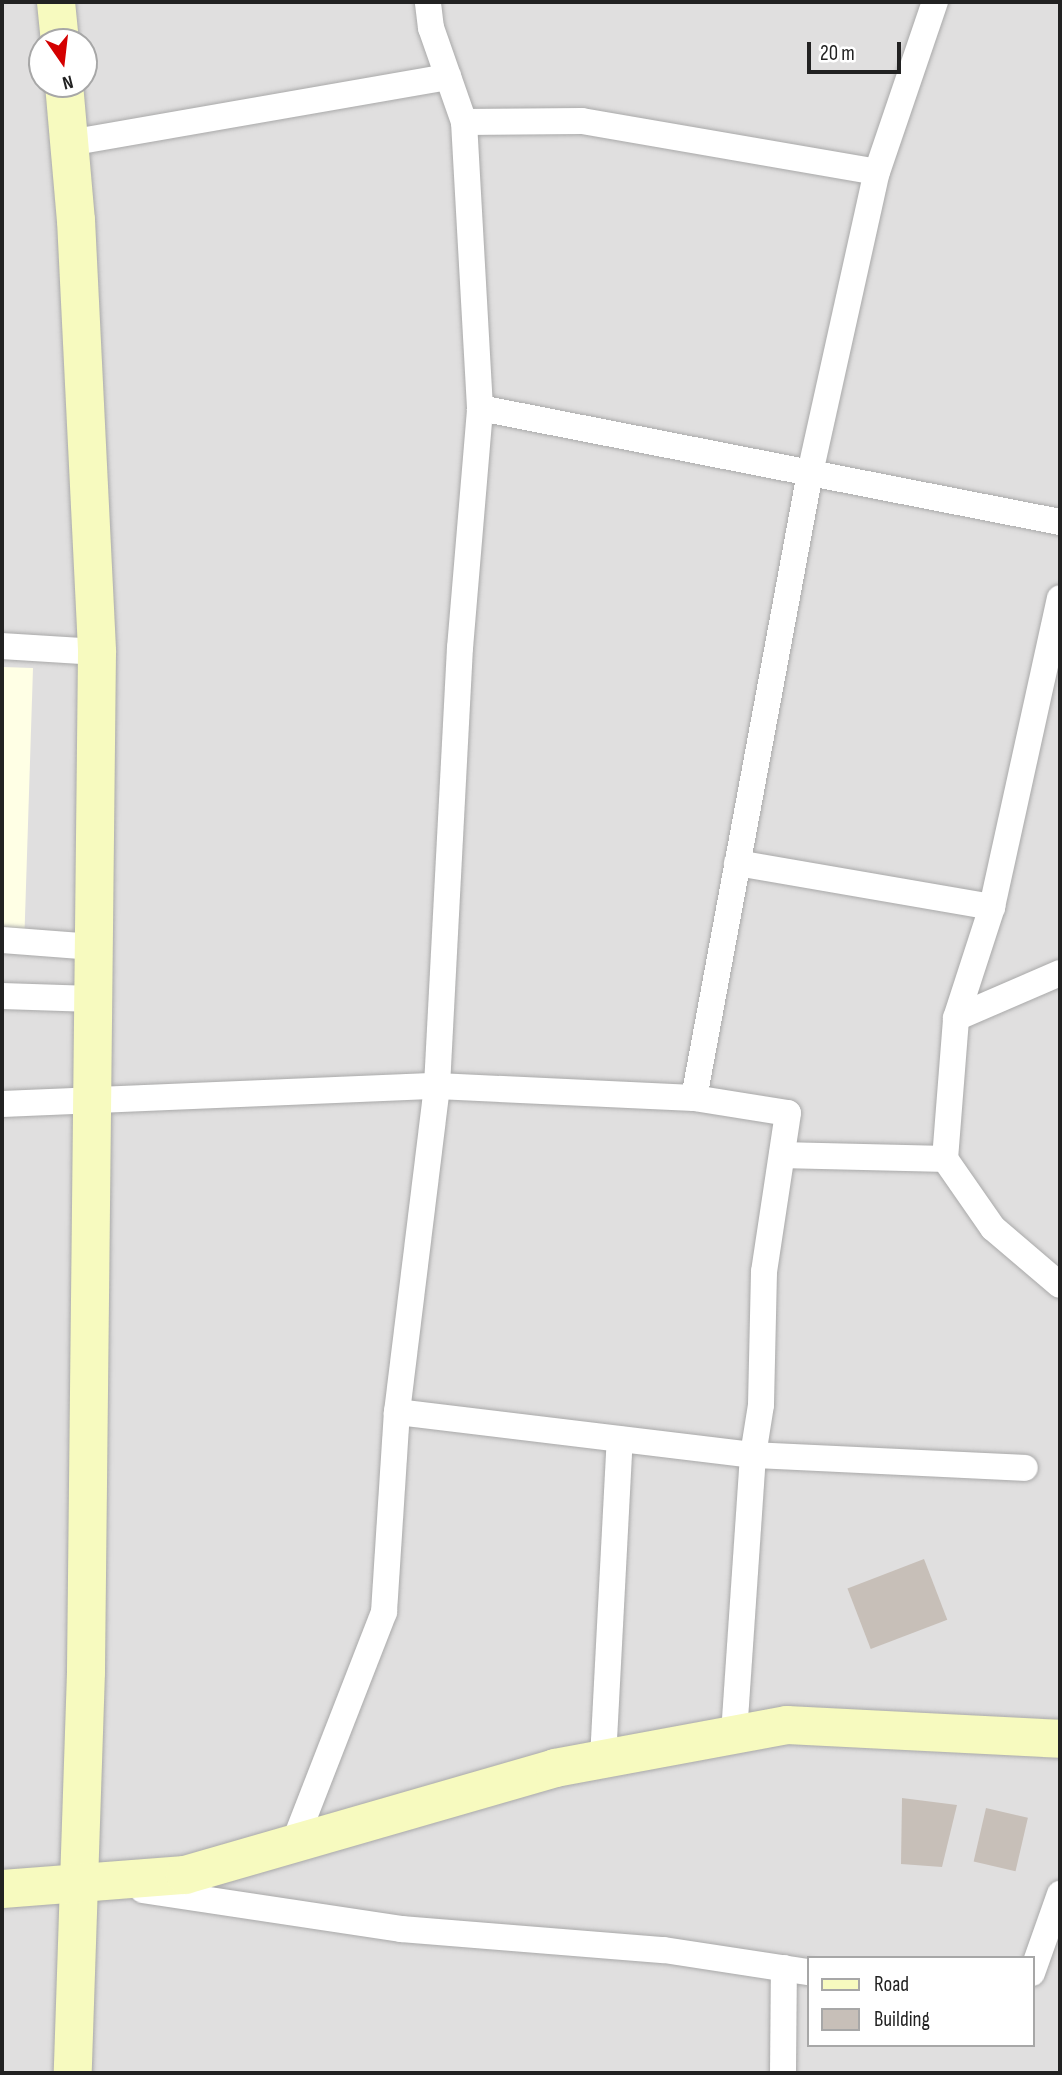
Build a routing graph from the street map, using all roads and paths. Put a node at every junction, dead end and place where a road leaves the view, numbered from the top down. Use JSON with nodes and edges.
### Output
{"nodes":[{"id":1,"x":56,"y":2,"type":"edge"},
{"id":2,"x":428,"y":2,"type":"edge"},
{"id":3,"x":935,"y":2,"type":"edge"},
{"id":4,"x":59,"y":28,"type":"edge"},
{"id":5,"x":448,"y":77,"type":"junction"},
{"id":6,"x":65,"y":98,"type":"edge"},
{"id":7,"x":464,"y":122,"type":"junction"},
{"id":8,"x":69,"y":143,"type":"junction"},
{"id":9,"x":877,"y":172,"type":"junction"},
{"id":10,"x":480,"y":408,"type":"junction"},
{"id":11,"x":810,"y":473,"type":"junction"},
{"id":12,"x":1060,"y":522,"type":"edge"},
{"id":13,"x":1060,"y":598,"type":"edge"},
{"id":14,"x":2,"y":646,"type":"edge"},
{"id":15,"x":97,"y":652,"type":"junction"},
{"id":16,"x":737,"y":863,"type":"junction"},
{"id":17,"x":992,"y":907,"type":"junction"},
{"id":18,"x":2,"y":940,"type":"edge"},
{"id":19,"x":94,"y":947,"type":"junction"},
{"id":20,"x":1060,"y":973,"type":"edge"},
{"id":21,"x":2,"y":996,"type":"edge"},
{"id":22,"x":93,"y":999,"type":"junction"},
{"id":23,"x":956,"y":1018,"type":"junction"},
{"id":24,"x":437,"y":1086,"type":"junction"},
{"id":25,"x":92,"y":1098,"type":"junction"},
{"id":26,"x":694,"y":1098,"type":"junction"},
{"id":27,"x":2,"y":1104,"type":"edge"},
{"id":28,"x":782,"y":1155,"type":"junction"},
{"id":29,"x":945,"y":1159,"type":"junction"},
{"id":30,"x":1060,"y":1285,"type":"edge"},
{"id":31,"x":397,"y":1412,"type":"junction"},
{"id":32,"x":620,"y":1439,"type":"junction"},
{"id":33,"x":752,"y":1455,"type":"junction"},
{"id":34,"x":1025,"y":1468,"type":"dead end"},
{"id":35,"x":734,"y":1735,"type":"junction"},
{"id":36,"x":1060,"y":1739,"type":"edge"},
{"id":37,"x":603,"y":1759,"type":"junction"},
{"id":38,"x":294,"y":1843,"type":"junction"},
{"id":39,"x":77,"y":1880,"type":"junction"},
{"id":40,"x":2,"y":1889,"type":"edge"},
{"id":41,"x":1060,"y":1894,"type":"edge"},
{"id":42,"x":1034,"y":1967,"type":"edge"},
{"id":43,"x":796,"y":1970,"type":"edge"},
{"id":44,"x":73,"y":2073,"type":"edge"},
{"id":45,"x":783,"y":2073,"type":"edge"}],
"edges":[{"from":1,"to":4,"type":"main road"},
{"from":2,"to":5,"type":"street"},
{"from":3,"to":9,"type":"street"},
{"from":5,"to":7,"type":"street"},
{"from":5,"to":8,"type":"street"},
{"from":6,"to":8,"type":"main road"},
{"from":7,"to":9,"type":"street"},
{"from":7,"to":10,"type":"street"},
{"from":8,"to":15,"type":"main road"},
{"from":9,"to":11,"type":"street"},
{"from":10,"to":11,"type":"street"},
{"from":10,"to":24,"type":"street"},
{"from":11,"to":12,"type":"street"},
{"from":11,"to":16,"type":"street"},
{"from":13,"to":17,"type":"street"},
{"from":14,"to":15,"type":"street"},
{"from":15,"to":19,"type":"main road"},
{"from":16,"to":17,"type":"street"},
{"from":16,"to":26,"type":"street"},
{"from":17,"to":23,"type":"street"},
{"from":18,"to":19,"type":"street"},
{"from":19,"to":22,"type":"main road"},
{"from":20,"to":23,"type":"street"},
{"from":21,"to":22,"type":"street"},
{"from":22,"to":25,"type":"main road"},
{"from":23,"to":29,"type":"street"},
{"from":24,"to":25,"type":"street"},
{"from":24,"to":26,"type":"street"},
{"from":24,"to":31,"type":"street"},
{"from":25,"to":27,"type":"street"},
{"from":25,"to":39,"type":"main road"},
{"from":26,"to":28,"type":"street"},
{"from":28,"to":29,"type":"street"},
{"from":28,"to":33,"type":"street"},
{"from":29,"to":30,"type":"street"},
{"from":31,"to":32,"type":"street"},
{"from":31,"to":38,"type":"street"},
{"from":32,"to":33,"type":"street"},
{"from":32,"to":37,"type":"street"},
{"from":33,"to":34,"type":"street"},
{"from":33,"to":35,"type":"street"},
{"from":35,"to":36,"type":"main road"},
{"from":35,"to":37,"type":"main road"},
{"from":37,"to":38,"type":"main road"},
{"from":38,"to":39,"type":"main road"},
{"from":39,"to":40,"type":"main road"},
{"from":39,"to":43,"type":"street"},
{"from":39,"to":44,"type":"main road"},
{"from":41,"to":42,"type":"street"},
{"from":43,"to":45,"type":"street"}]}
